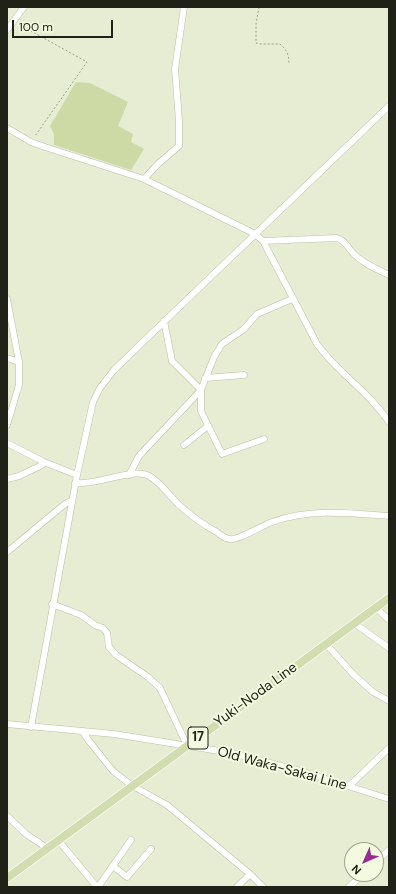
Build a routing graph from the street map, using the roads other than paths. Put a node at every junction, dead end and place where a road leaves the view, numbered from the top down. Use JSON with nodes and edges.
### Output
{"nodes":[{"id":1,"x":24,"y":7,"type":"edge"},
{"id":2,"x":184,"y":7,"type":"edge"},
{"id":3,"x":7,"y":30,"type":"edge"},
{"id":4,"x":389,"y":106,"type":"edge"},
{"id":5,"x":7,"y":128,"type":"edge"},
{"id":6,"x":144,"y":179,"type":"junction"},
{"id":7,"x":255,"y":234,"type":"junction"},
{"id":8,"x":263,"y":241,"type":"junction"},
{"id":9,"x":389,"y":275,"type":"edge"},
{"id":10,"x":7,"y":299,"type":"edge"},
{"id":11,"x":292,"y":299,"type":"junction"},
{"id":12,"x":164,"y":321,"type":"junction"},
{"id":13,"x":7,"y":358,"type":"edge"},
{"id":14,"x":19,"y":362,"type":"junction"},
{"id":15,"x":244,"y":375,"type":"dead end"},
{"id":16,"x":205,"y":378,"type":"junction"},
{"id":17,"x":201,"y":390,"type":"junction"},
{"id":18,"x":389,"y":422,"type":"edge"},
{"id":19,"x":7,"y":425,"type":"edge"},
{"id":20,"x":208,"y":426,"type":"junction"},
{"id":21,"x":264,"y":439,"type":"dead end"},
{"id":22,"x":7,"y":443,"type":"edge"},
{"id":23,"x":184,"y":445,"type":"dead end"},
{"id":24,"x":44,"y":462,"type":"junction"},
{"id":25,"x":77,"y":475,"type":"junction"},
{"id":26,"x":129,"y":475,"type":"junction"},
{"id":27,"x":7,"y":479,"type":"edge"},
{"id":28,"x":75,"y":483,"type":"junction"},
{"id":29,"x":72,"y":500,"type":"junction"},
{"id":30,"x":389,"y":516,"type":"edge"},
{"id":31,"x":7,"y":552,"type":"edge"},
{"id":32,"x":389,"y":598,"type":"edge"},
{"id":33,"x":52,"y":604,"type":"junction"},
{"id":34,"x":375,"y":607,"type":"junction"},
{"id":35,"x":389,"y":620,"type":"edge"},
{"id":36,"x":354,"y":623,"type":"junction"},
{"id":37,"x":326,"y":644,"type":"junction"},
{"id":38,"x":389,"y":648,"type":"edge"},
{"id":39,"x":389,"y":701,"type":"edge"},
{"id":40,"x":7,"y":724,"type":"edge"},
{"id":41,"x":31,"y":727,"type":"junction"},
{"id":42,"x":83,"y":732,"type":"junction"},
{"id":43,"x":185,"y":742,"type":"junction"},
{"id":44,"x":389,"y":748,"type":"edge"},
{"id":45,"x":131,"y":786,"type":"junction"},
{"id":46,"x":349,"y":786,"type":"junction"},
{"id":47,"x":389,"y":799,"type":"edge"},
{"id":48,"x":7,"y":816,"type":"edge"},
{"id":49,"x":58,"y":840,"type":"junction"},
{"id":50,"x":131,"y":840,"type":"dead end"},
{"id":51,"x":47,"y":848,"type":"junction"},
{"id":52,"x":151,"y":849,"type":"dead end"},
{"id":53,"x":112,"y":866,"type":"junction"},
{"id":54,"x":250,"y":874,"type":"junction"},
{"id":55,"x":7,"y":878,"type":"edge"},
{"id":56,"x":97,"y":887,"type":"edge"},
{"id":57,"x":237,"y":887,"type":"edge"},
{"id":58,"x":263,"y":887,"type":"edge"}],
"edges":[{"from":1,"to":3,"type":"street"},
{"from":2,"to":6,"type":"street"},
{"from":4,"to":7,"type":"street"},
{"from":5,"to":6,"type":"street"},
{"from":6,"to":7,"type":"street"},
{"from":7,"to":8,"type":"street"},
{"from":7,"to":12,"type":"street"},
{"from":8,"to":9,"type":"street"},
{"from":8,"to":11,"type":"street"},
{"from":10,"to":14,"type":"street"},
{"from":11,"to":16,"type":"street"},
{"from":11,"to":18,"type":"street"},
{"from":12,"to":17,"type":"street"},
{"from":12,"to":25,"type":"street"},
{"from":13,"to":14,"type":"street"},
{"from":14,"to":19,"type":"street"},
{"from":15,"to":16,"type":"street"},
{"from":16,"to":17,"type":"street"},
{"from":17,"to":20,"type":"street"},
{"from":17,"to":26,"type":"street"},
{"from":20,"to":21,"type":"street"},
{"from":20,"to":23,"type":"street"},
{"from":22,"to":24,"type":"street"},
{"from":24,"to":25,"type":"street"},
{"from":24,"to":27,"type":"street"},
{"from":25,"to":28,"type":"street"},
{"from":26,"to":28,"type":"street"},
{"from":26,"to":30,"type":"street"},
{"from":28,"to":29,"type":"street"},
{"from":29,"to":31,"type":"street"},
{"from":29,"to":33,"type":"street"},
{"from":32,"to":34,"type":"main road","name":"Yuki-Noda Line","number":"17"},
{"from":33,"to":41,"type":"street"},
{"from":33,"to":43,"type":"street"},
{"from":34,"to":35,"type":"street"},
{"from":34,"to":36,"type":"main road","name":"Yuki-Noda Line","number":"17"},
{"from":36,"to":37,"type":"main road","name":"Yuki-Noda Line","number":"17"},
{"from":36,"to":38,"type":"street"},
{"from":37,"to":39,"type":"street"},
{"from":37,"to":43,"type":"main road","name":"Yuki-Noda Line","number":"17"},
{"from":40,"to":41,"type":"street","name":"Old Waka-Sakai Line"},
{"from":41,"to":42,"type":"street","name":"Old Waka-Sakai Line"},
{"from":42,"to":43,"type":"street","name":"Old Waka-Sakai Line"},
{"from":42,"to":45,"type":"street"},
{"from":43,"to":45,"type":"main road","name":"Yuki-Noda Line","number":"17"},
{"from":43,"to":46,"type":"street","name":"Old Waka-Sakai Line"},
{"from":44,"to":46,"type":"street"},
{"from":45,"to":49,"type":"main road","name":"Yuki-Noda Line","number":"17"},
{"from":45,"to":54,"type":"street"},
{"from":46,"to":47,"type":"street","name":"Old Waka-Sakai Line"},
{"from":48,"to":51,"type":"street"},
{"from":49,"to":51,"type":"main road","name":"Yuki-Noda Line","number":"17"},
{"from":49,"to":56,"type":"street"},
{"from":50,"to":53,"type":"street"},
{"from":51,"to":55,"type":"main road","name":"Yuki-Noda Line","number":"17"},
{"from":52,"to":53,"type":"street"},
{"from":53,"to":56,"type":"street"},
{"from":54,"to":57,"type":"street"},
{"from":54,"to":58,"type":"street"}]}
